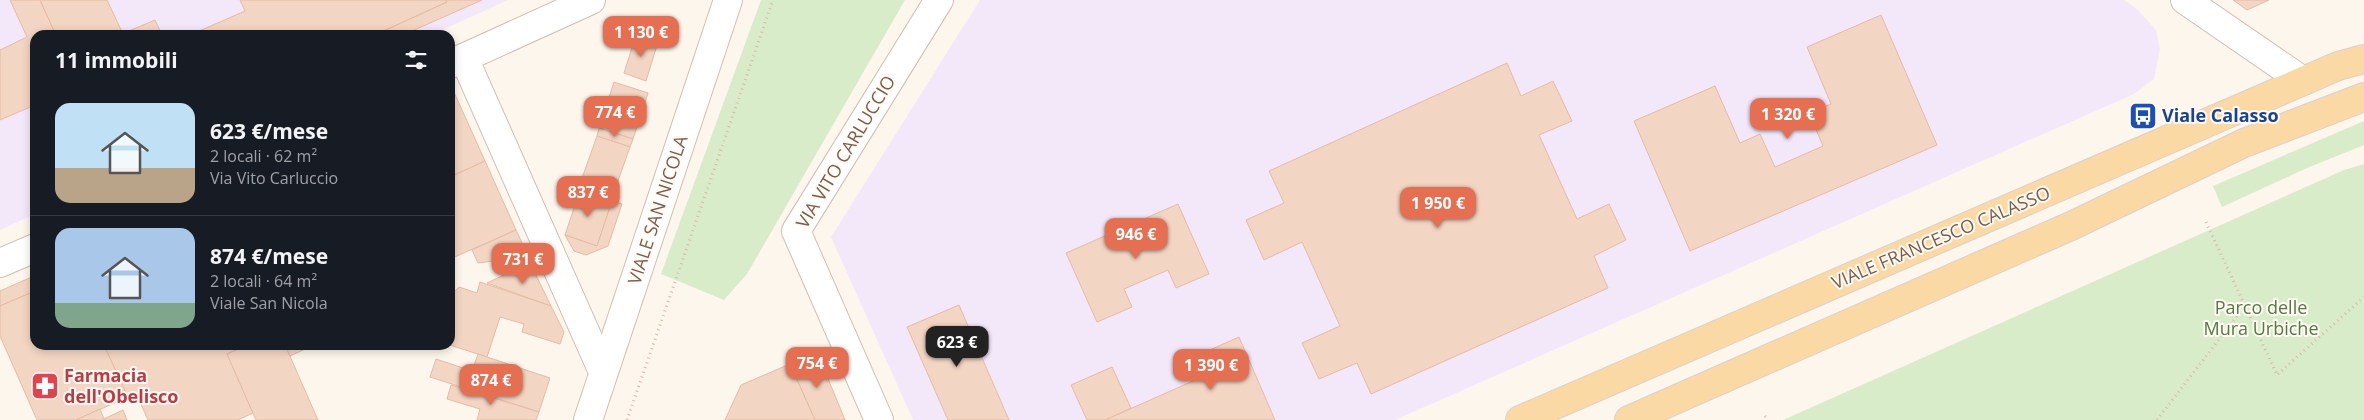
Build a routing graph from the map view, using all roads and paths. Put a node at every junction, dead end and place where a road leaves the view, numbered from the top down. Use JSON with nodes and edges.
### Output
{"nodes":[{"id":1,"x":591,"y":0,"type":"edge"},
{"id":2,"x":728,"y":0,"type":"edge"},
{"id":3,"x":773,"y":0,"type":"edge"},
{"id":4,"x":940,"y":0,"type":"edge"},
{"id":5,"x":2184,"y":0,"type":"edge"},
{"id":6,"x":2364,"y":53,"type":"edge"},
{"id":7,"x":2364,"y":59,"type":"edge"},
{"id":8,"x":457,"y":61,"type":"edge"},
{"id":9,"x":2338,"y":66,"type":"junction"},
{"id":10,"x":2303,"y":81,"type":"junction"},
{"id":11,"x":2364,"y":96,"type":"edge"},
{"id":12,"x":2206,"y":222,"type":"dead end"},
{"id":13,"x":30,"y":250,"type":"edge"},
{"id":14,"x":0,"y":264,"type":"edge"},
{"id":15,"x":2364,"y":297,"type":"edge"},
{"id":16,"x":2244,"y":307,"type":"junction"},
{"id":17,"x":603,"y":372,"type":"junction"},
{"id":18,"x":588,"y":420,"type":"edge"},
{"id":19,"x":627,"y":420,"type":"edge"},
{"id":20,"x":879,"y":420,"type":"edge"},
{"id":21,"x":1520,"y":420,"type":"edge"},
{"id":22,"x":1629,"y":420,"type":"edge"},
{"id":23,"x":2157,"y":420,"type":"edge"}],
"edges":[{"from":1,"to":8,"type":"street"},
{"from":2,"to":17,"type":"street","name":"VIALE SAN NICOLA"},
{"from":3,"to":19,"type":"path"},
{"from":4,"to":20,"type":"street","name":"VIA VITO CARLUCCIO"},
{"from":5,"to":10,"type":"street"},
{"from":6,"to":9,"type":"main road"},
{"from":7,"to":9,"type":"main road","name":"VIALE FRANCESCO CALASSO"},
{"from":8,"to":17,"type":"street"},
{"from":9,"to":10,"type":"main road","name":"VIALE FRANCESCO CALASSO"},
{"from":10,"to":21,"type":"main road","name":"VIALE FRANCESCO CALASSO"},
{"from":11,"to":22,"type":"main road"},
{"from":12,"to":16,"type":"path"},
{"from":13,"to":14,"type":"street"},
{"from":15,"to":16,"type":"path"},
{"from":16,"to":23,"type":"path"},
{"from":17,"to":18,"type":"street","name":"VIALE SAN NICOLA"}]}
